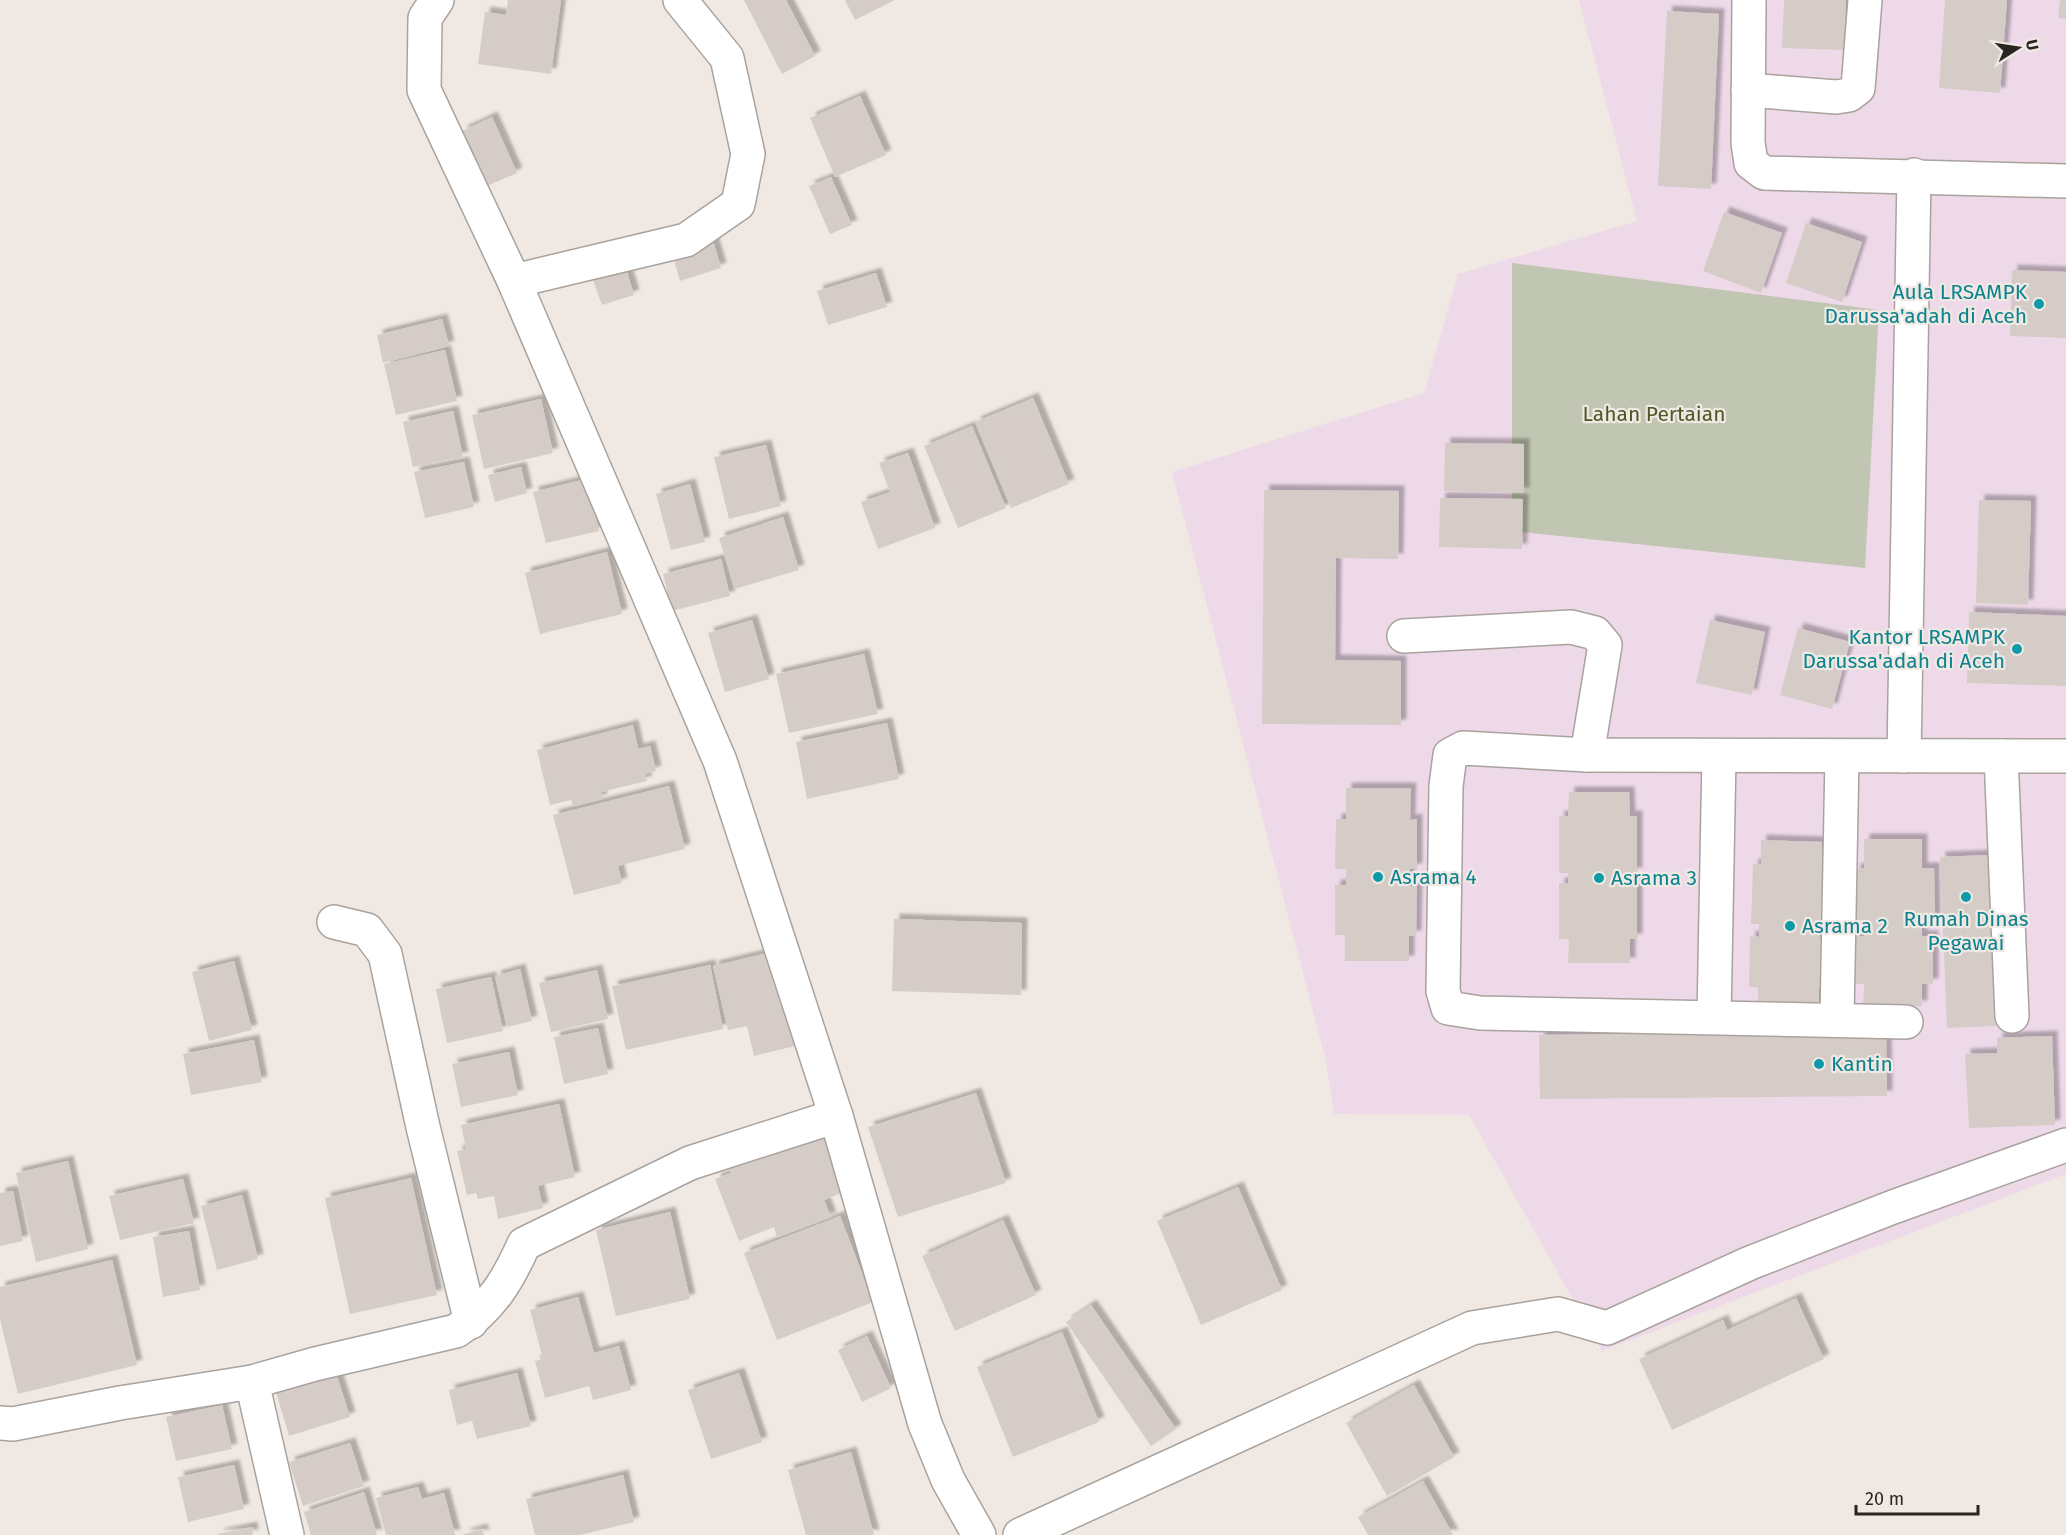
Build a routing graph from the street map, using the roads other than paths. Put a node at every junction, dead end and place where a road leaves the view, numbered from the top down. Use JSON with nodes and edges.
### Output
{"nodes":[{"id":1,"x":437,"y":0,"type":"edge"},
{"id":2,"x":681,"y":0,"type":"edge"},
{"id":3,"x":1749,"y":0,"type":"edge"},
{"id":4,"x":1865,"y":0,"type":"edge"},
{"id":5,"x":1748,"y":90,"type":"junction"},
{"id":6,"x":1914,"y":175,"type":"junction"},
{"id":7,"x":2066,"y":181,"type":"edge"},
{"id":8,"x":514,"y":281,"type":"junction"},
{"id":9,"x":1404,"y":636,"type":"dead end"},
{"id":10,"x":1587,"y":755,"type":"junction"},
{"id":11,"x":1719,"y":756,"type":"junction"},
{"id":12,"x":1904,"y":756,"type":"junction"},
{"id":13,"x":2001,"y":756,"type":"junction"},
{"id":14,"x":2066,"y":756,"type":"edge"},
{"id":15,"x":1842,"y":758,"type":"junction"},
{"id":16,"x":334,"y":922,"type":"dead end"},
{"id":17,"x":2012,"y":1016,"type":"dead end"},
{"id":18,"x":1713,"y":1017,"type":"junction"},
{"id":19,"x":1837,"y":1019,"type":"junction"},
{"id":20,"x":1906,"y":1022,"type":"dead end"},
{"id":21,"x":836,"y":1116,"type":"junction"},
{"id":22,"x":2066,"y":1145,"type":"edge"},
{"id":23,"x":471,"y":1322,"type":"junction"},
{"id":24,"x":252,"y":1382,"type":"junction"},
{"id":25,"x":0,"y":1423,"type":"edge"},
{"id":26,"x":287,"y":1535,"type":"edge"},
{"id":27,"x":979,"y":1535,"type":"edge"},
{"id":28,"x":1020,"y":1535,"type":"edge"}],
"edges":[{"from":1,"to":8,"type":"street"},
{"from":2,"to":8,"type":"street"},
{"from":3,"to":5,"type":"street"},
{"from":4,"to":5,"type":"street"},
{"from":5,"to":6,"type":"street"},
{"from":6,"to":7,"type":"street"},
{"from":6,"to":12,"type":"street"},
{"from":8,"to":21,"type":"street"},
{"from":9,"to":10,"type":"street"},
{"from":10,"to":11,"type":"street"},
{"from":10,"to":18,"type":"street"},
{"from":11,"to":15,"type":"street"},
{"from":11,"to":18,"type":"street"},
{"from":12,"to":13,"type":"street"},
{"from":12,"to":15,"type":"street"},
{"from":13,"to":14,"type":"street"},
{"from":13,"to":17,"type":"street"},
{"from":15,"to":19,"type":"street"},
{"from":16,"to":23,"type":"street"},
{"from":18,"to":19,"type":"street"},
{"from":19,"to":20,"type":"street"},
{"from":21,"to":23,"type":"street"},
{"from":21,"to":27,"type":"street"},
{"from":22,"to":28,"type":"street"},
{"from":23,"to":24,"type":"street"},
{"from":24,"to":25,"type":"street"},
{"from":24,"to":26,"type":"street"}]}
